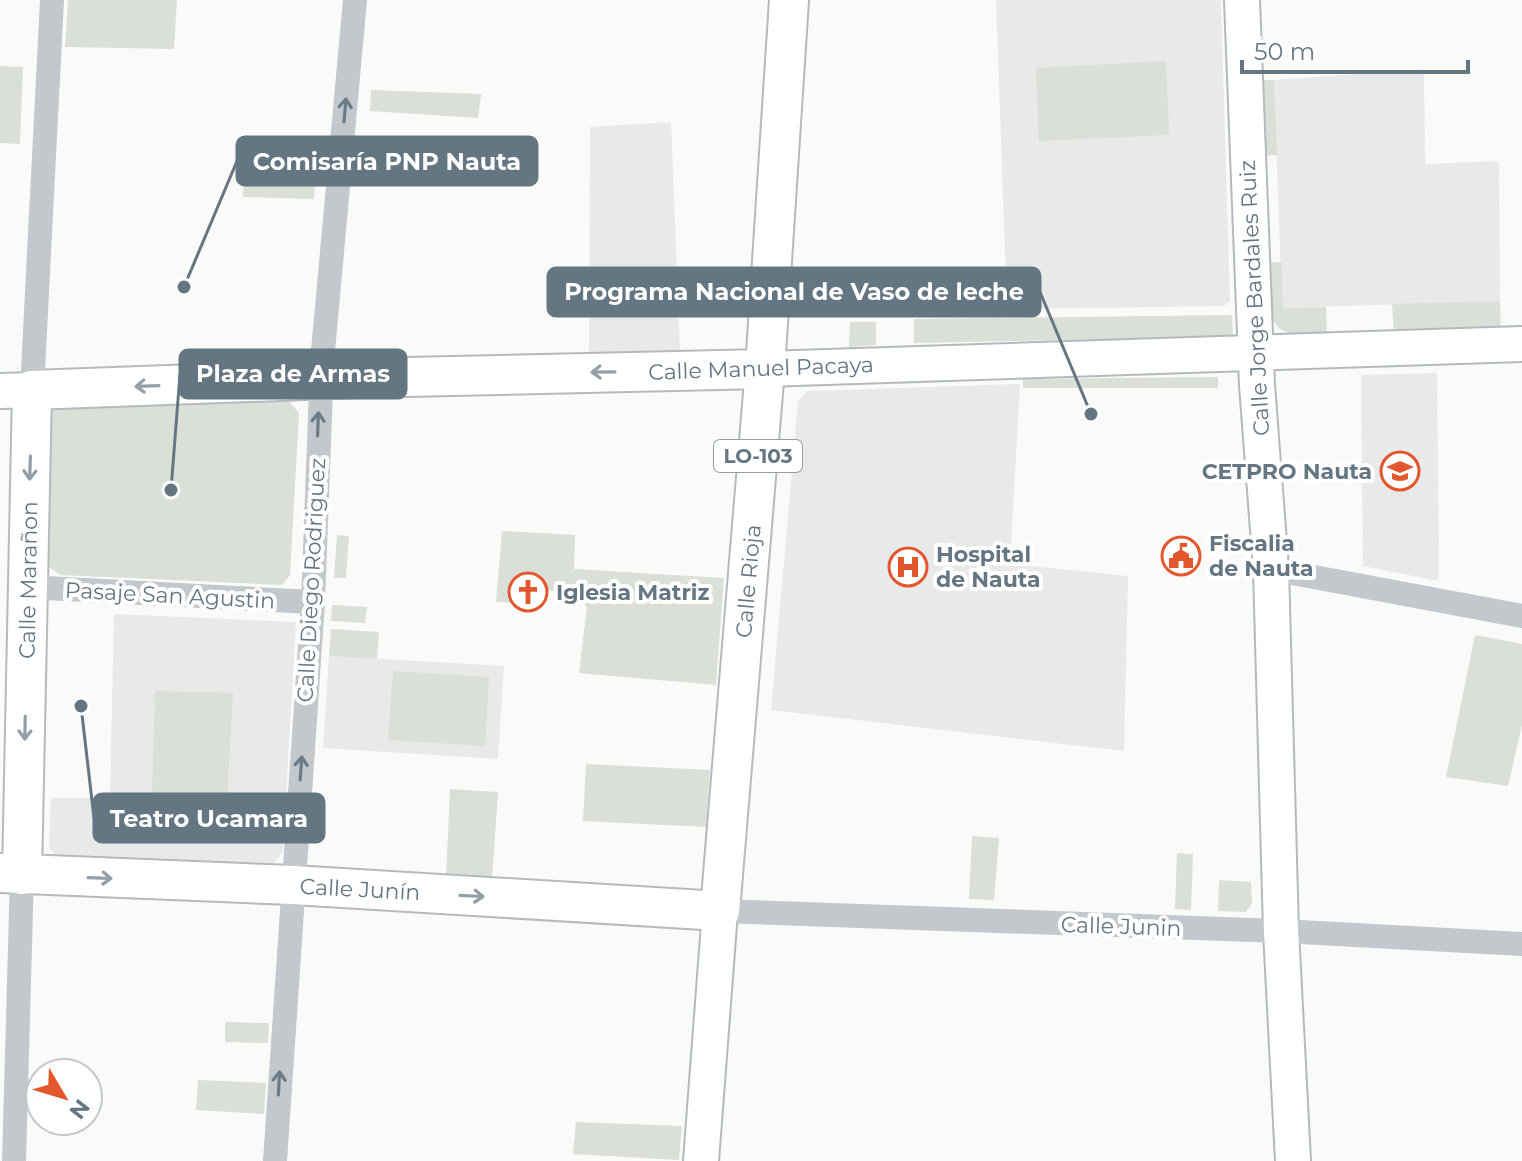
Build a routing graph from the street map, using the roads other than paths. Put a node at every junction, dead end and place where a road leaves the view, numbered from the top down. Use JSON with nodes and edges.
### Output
{"nodes":[{"id":1,"x":52,"y":0,"type":"edge"},
{"id":2,"x":355,"y":0,"type":"edge"},
{"id":3,"x":789,"y":0,"type":"edge"},
{"id":4,"x":1242,"y":0,"type":"edge"},
{"id":5,"x":1522,"y":344,"type":"edge"},
{"id":6,"x":1255,"y":354,"type":"junction"},
{"id":7,"x":765,"y":369,"type":"junction"},
{"id":8,"x":321,"y":380,"type":"junction"},
{"id":9,"x":16,"y":390,"type":"edge"},
{"id":10,"x":1271,"y":569,"type":"junction"},
{"id":11,"x":27,"y":587,"type":"junction"},
{"id":12,"x":313,"y":602,"type":"junction"},
{"id":13,"x":1522,"y":616,"type":"edge"},
{"id":14,"x":11,"y":874,"type":"edge"},
{"id":15,"x":293,"y":885,"type":"junction"},
{"id":16,"x":720,"y":911,"type":"junction"},
{"id":17,"x":1281,"y":931,"type":"junction"},
{"id":18,"x":1522,"y":944,"type":"edge"},
{"id":19,"x":14,"y":1161,"type":"edge"},
{"id":20,"x":275,"y":1161,"type":"edge"},
{"id":21,"x":701,"y":1161,"type":"edge"},
{"id":22,"x":1293,"y":1161,"type":"edge"}],
"edges":[{"from":1,"to":9,"type":"street","name":"Calle Marañon"},
{"from":8,"to":2,"type":"street","name":"Calle Diego Rodriguez","one_way":true},
{"from":3,"to":7,"type":"main road","name":"Calle Rioja","number":"LO-103"},
{"from":4,"to":6,"type":"street","name":"Calle Jorge Bardales Ruiz"},
{"from":5,"to":6,"type":"street","name":"Calle Manuel Pacaya"},
{"from":6,"to":7,"type":"street","name":"Calle Manuel Pacaya"},
{"from":6,"to":10,"type":"street","name":"Calle Jorge Bardales Ruiz"},
{"from":7,"to":8,"type":"main road","name":"Calle Manuel Pacaya","one_way":true},
{"from":7,"to":16,"type":"main road","name":"Calle Rioja","number":"LO-103"},
{"from":8,"to":9,"type":"main road","name":"Calle Manuel Pacaya","one_way":true},
{"from":12,"to":8,"type":"street","name":"Calle Diego Rodriguez","one_way":true},
{"from":9,"to":11,"type":"main road","name":"Calle Marañon","one_way":true},
{"from":10,"to":13,"type":"street"},
{"from":10,"to":17,"type":"street","name":"Calle Jorge Bardales Ruiz"},
{"from":11,"to":12,"type":"street","name":"Pasaje San Agustin"},
{"from":11,"to":14,"type":"main road","name":"Calle Marañon","one_way":true},
{"from":15,"to":12,"type":"street","name":"Calle Diego Rodriguez","one_way":true},
{"from":14,"to":15,"type":"main road","name":"Calle Junín","one_way":true},
{"from":14,"to":19,"type":"street","name":"Calle Marañon"},
{"from":15,"to":16,"type":"main road","name":"Calle Junín","one_way":true},
{"from":20,"to":15,"type":"street","name":"Calle Diego Rodriguez","one_way":true},
{"from":16,"to":17,"type":"street","name":"Calle Junin"},
{"from":16,"to":21,"type":"street","name":"Calle Rioja"},
{"from":17,"to":18,"type":"street","name":"Calle Junin"},
{"from":17,"to":22,"type":"street","name":"Calle Jorge Bardales Ruiz"}]}
